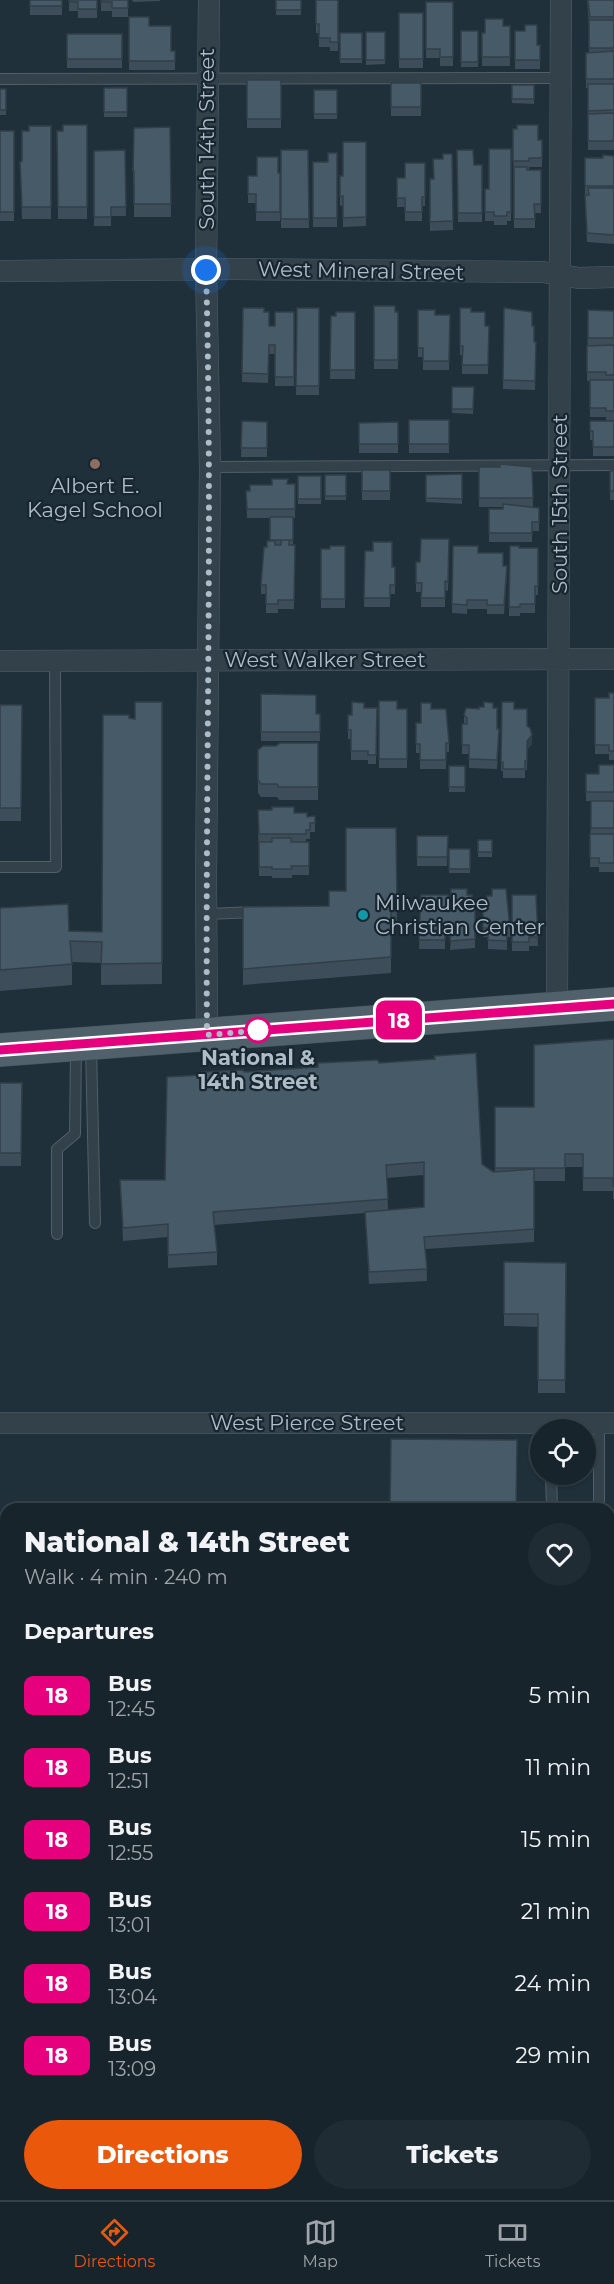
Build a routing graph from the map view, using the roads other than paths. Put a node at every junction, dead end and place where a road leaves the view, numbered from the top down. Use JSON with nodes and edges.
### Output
{"nodes":[{"id":1,"x":209,"y":0,"type":"edge"},
{"id":2,"x":561,"y":0,"type":"edge"},
{"id":3,"x":560,"y":78,"type":"junction"},
{"id":4,"x":0,"y":80,"type":"edge"},
{"id":5,"x":208,"y":80,"type":"junction"},
{"id":6,"x":206,"y":270,"type":"junction"},
{"id":7,"x":0,"y":271,"type":"edge"},
{"id":8,"x":561,"y":275,"type":"junction"},
{"id":9,"x":614,"y":277,"type":"edge"},
{"id":10,"x":561,"y":465,"type":"junction"},
{"id":11,"x":614,"y":465,"type":"edge"},
{"id":12,"x":210,"y":467,"type":"junction"},
{"id":13,"x":559,"y":659,"type":"junction"},
{"id":14,"x":614,"y":659,"type":"edge"},
{"id":15,"x":208,"y":660,"type":"junction"},
{"id":16,"x":0,"y":661,"type":"edge"},
{"id":17,"x":56,"y":661,"type":"junction"},
{"id":18,"x":0,"y":867,"type":"edge"},
{"id":19,"x":263,"y":912,"type":"edge"},
{"id":20,"x":206,"y":914,"type":"junction"},
{"id":21,"x":614,"y":1004,"type":"edge"},
{"id":22,"x":557,"y":1008,"type":"junction"},
{"id":23,"x":207,"y":1035,"type":"junction"},
{"id":24,"x":84,"y":1045,"type":"junction"},
{"id":25,"x":0,"y":1050,"type":"edge"},
{"id":26,"x":94,"y":1223,"type":"dead end"},
{"id":27,"x":57,"y":1234,"type":"dead end"},
{"id":28,"x":0,"y":1423,"type":"edge"},
{"id":29,"x":606,"y":1423,"type":"edge"},
{"id":30,"x":530,"y":1426,"type":"edge"},
{"id":31,"x":551,"y":1485,"type":"edge"},
{"id":32,"x":552,"y":1503,"type":"edge"},
{"id":33,"x":599,"y":1503,"type":"edge"}],
"edges":[{"from":1,"to":5,"type":"street","name":"South 14th Street"},
{"from":2,"to":3,"type":"street","name":"South 15th Street"},
{"from":3,"to":5,"type":"lane"},
{"from":3,"to":8,"type":"street","name":"South 15th Street"},
{"from":4,"to":5,"type":"lane"},
{"from":5,"to":6,"type":"street","name":"South 14th Street"},
{"from":6,"to":7,"type":"street","name":"West Mineral Street"},
{"from":6,"to":8,"type":"street","name":"West Mineral Street"},
{"from":6,"to":12,"type":"street","name":"South 14th Street"},
{"from":8,"to":9,"type":"street","name":"West Mineral Street"},
{"from":8,"to":10,"type":"street","name":"South 15th Street"},
{"from":10,"to":11,"type":"lane"},
{"from":10,"to":12,"type":"lane"},
{"from":10,"to":13,"type":"street","name":"South 15th Street"},
{"from":12,"to":15,"type":"street","name":"South 14th Street"},
{"from":13,"to":14,"type":"street","name":"West Walker Street"},
{"from":13,"to":15,"type":"street","name":"West Walker Street"},
{"from":13,"to":22,"type":"street","name":"South 15th Street"},
{"from":15,"to":17,"type":"street","name":"West Walker Street"},
{"from":15,"to":20,"type":"street","name":"South 14th Street"},
{"from":16,"to":17,"type":"street","name":"West Walker Street"},
{"from":17,"to":18,"type":"lane"},
{"from":19,"to":20,"type":"lane"},
{"from":20,"to":23,"type":"street","name":"South 14th Street"},
{"from":21,"to":22,"type":"main road"},
{"from":22,"to":23,"type":"main road"},
{"from":23,"to":24,"type":"main road"},
{"from":24,"to":25,"type":"main road"},
{"from":24,"to":26,"type":"lane"},
{"from":24,"to":27,"type":"lane"},
{"from":28,"to":30,"type":"street","name":"West Pierce Street"},
{"from":29,"to":33,"type":"lane"},
{"from":31,"to":32,"type":"lane"}]}
